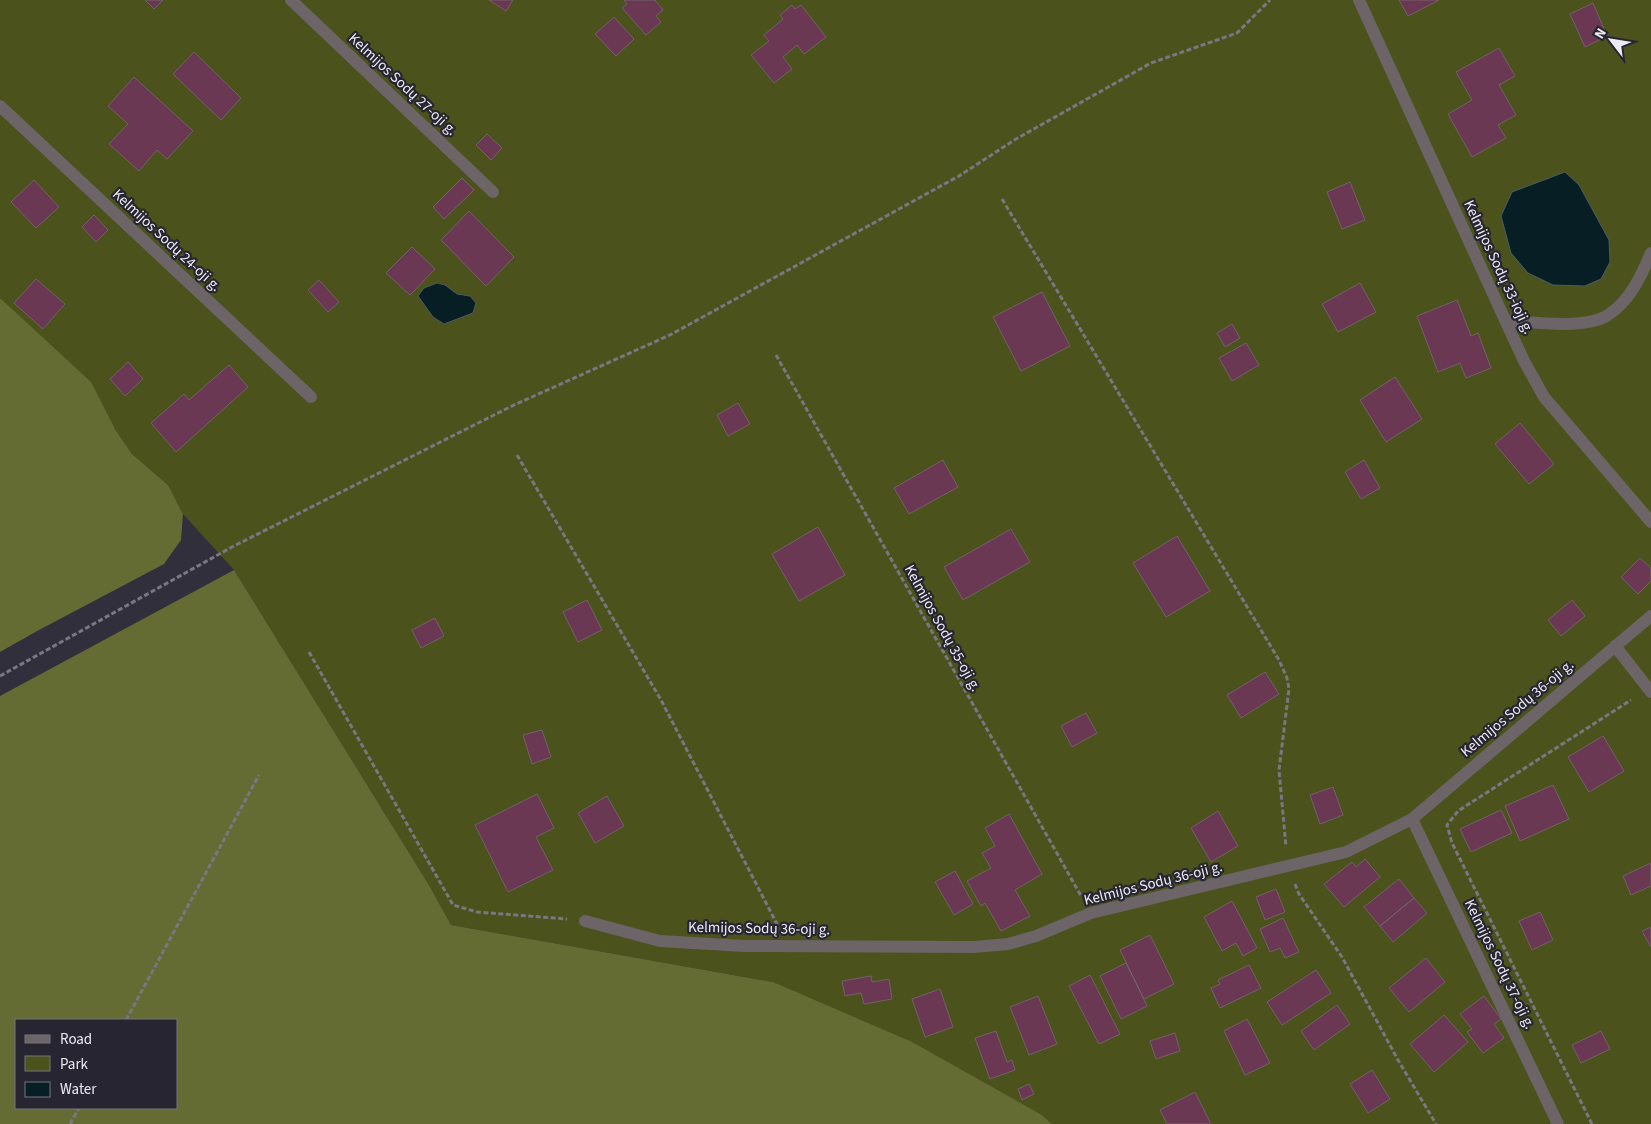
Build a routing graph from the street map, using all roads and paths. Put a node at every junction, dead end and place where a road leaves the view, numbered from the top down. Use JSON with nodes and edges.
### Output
{"nodes":[{"id":1,"x":291,"y":0,"type":"edge"},
{"id":2,"x":1270,"y":0,"type":"edge"},
{"id":3,"x":1359,"y":0,"type":"edge"},
{"id":4,"x":0,"y":106,"type":"edge"},
{"id":5,"x":493,"y":192,"type":"dead end"},
{"id":6,"x":1002,"y":199,"type":"dead end"},
{"id":7,"x":1651,"y":253,"type":"edge"},
{"id":8,"x":1505,"y":320,"type":"junction"},
{"id":9,"x":776,"y":355,"type":"dead end"},
{"id":10,"x":311,"y":397,"type":"dead end"},
{"id":11,"x":517,"y":455,"type":"dead end"},
{"id":12,"x":1651,"y":522,"type":"edge"},
{"id":13,"x":1651,"y":616,"type":"edge"},
{"id":14,"x":1615,"y":646,"type":"junction"},
{"id":15,"x":309,"y":652,"type":"dead end"},
{"id":16,"x":0,"y":676,"type":"edge"},
{"id":17,"x":1650,"y":691,"type":"edge"},
{"id":18,"x":259,"y":775,"type":"dead end"},
{"id":19,"x":1412,"y":819,"type":"junction"},
{"id":20,"x":1287,"y":866,"type":"junction"},
{"id":21,"x":1092,"y":914,"type":"junction"},
{"id":22,"x":585,"y":921,"type":"joint"},
{"id":23,"x":789,"y":946,"type":"junction"},
{"id":24,"x":127,"y":1019,"type":"edge"},
{"id":25,"x":78,"y":1109,"type":"edge"},
{"id":26,"x":70,"y":1124,"type":"edge"},
{"id":27,"x":1436,"y":1124,"type":"edge"},
{"id":28,"x":1558,"y":1124,"type":"edge"},
{"id":29,"x":1592,"y":1124,"type":"edge"}],
"edges":[{"from":1,"to":5,"type":"street","name":"Kelmijos Sodų 27-oji g."},
{"from":2,"to":16,"type":"path"},
{"from":3,"to":8,"type":"street","name":"Kelmijos Sodų 33-ioji g."},
{"from":4,"to":10,"type":"street","name":"Kelmijos Sodų 24-oji g."},
{"from":6,"to":20,"type":"path"},
{"from":7,"to":8,"type":"street"},
{"from":8,"to":12,"type":"street","name":"Kelmijos Sodų 33-ioji g."},
{"from":9,"to":21,"type":"path","name":"Kelmijos Sodų 35-oji g."},
{"from":11,"to":23,"type":"path"},
{"from":13,"to":14,"type":"street","name":"Kelmijos Sodų 36-oji g."},
{"from":14,"to":17,"type":"street"},
{"from":14,"to":19,"type":"street","name":"Kelmijos Sodų 36-oji g."},
{"from":15,"to":22,"type":"path"},
{"from":17,"to":29,"type":"path"},
{"from":18,"to":24,"type":"path"},
{"from":19,"to":20,"type":"street","name":"Kelmijos Sodų 36-oji g."},
{"from":19,"to":28,"type":"street","name":"Kelmijos Sodų 37-oji g."},
{"from":20,"to":21,"type":"street","name":"Kelmijos Sodų 36-oji g."},
{"from":20,"to":27,"type":"path"},
{"from":21,"to":23,"type":"street","name":"Kelmijos Sodų 36-oji g."},
{"from":22,"to":23,"type":"street","name":"Kelmijos Sodų 36-oji g."},
{"from":25,"to":26,"type":"path"}]}
